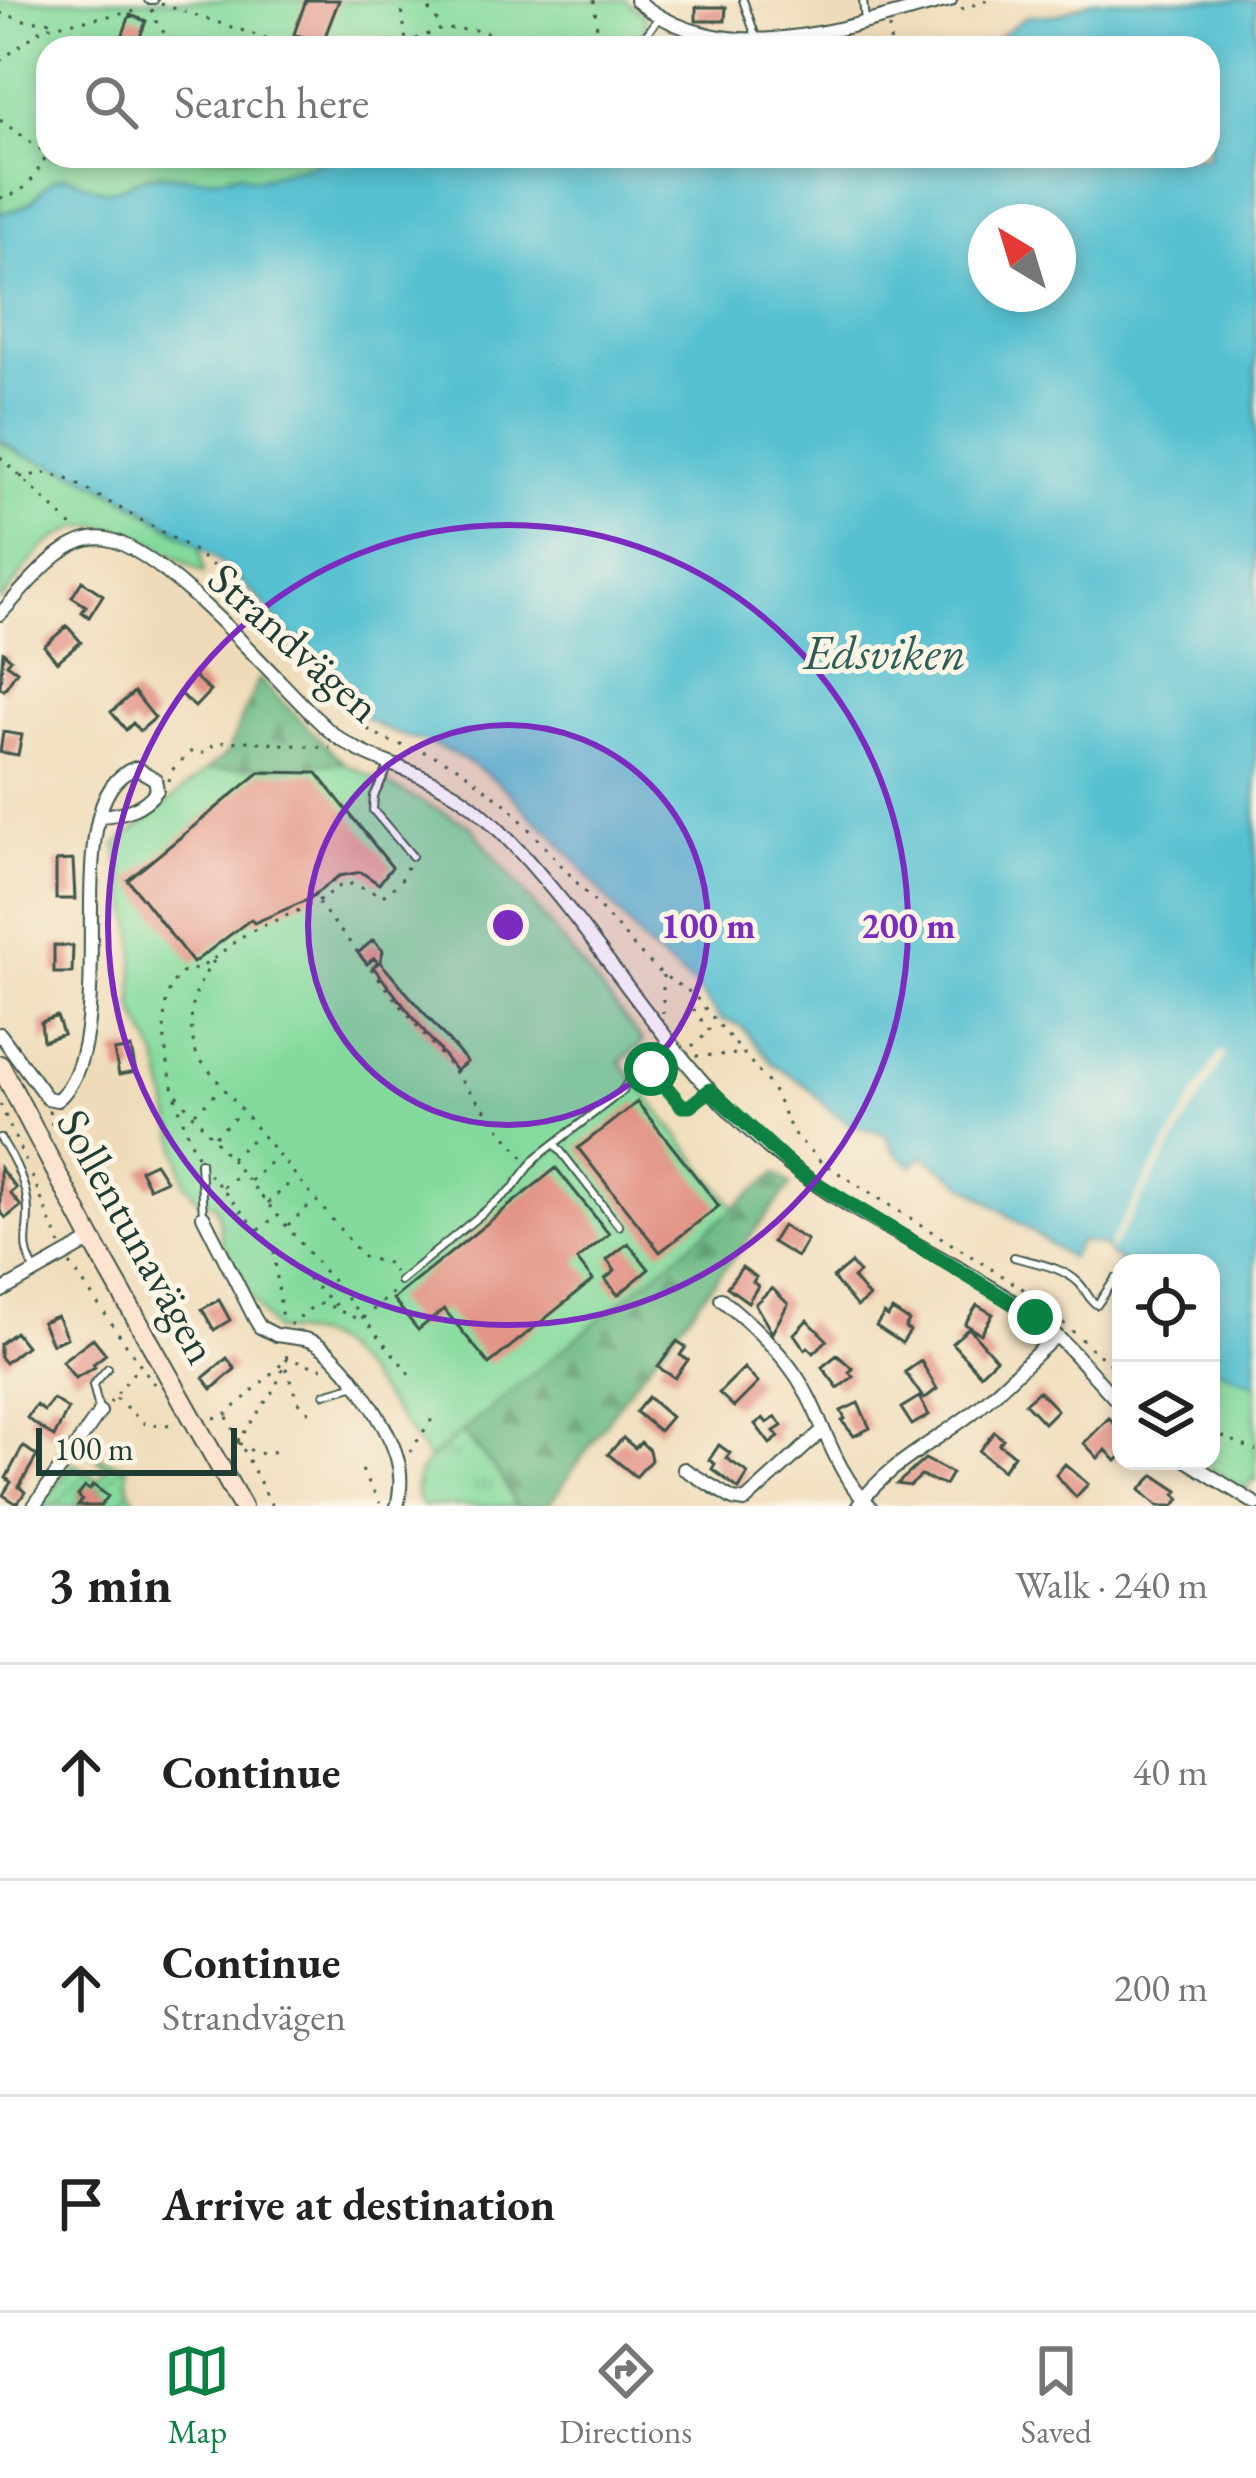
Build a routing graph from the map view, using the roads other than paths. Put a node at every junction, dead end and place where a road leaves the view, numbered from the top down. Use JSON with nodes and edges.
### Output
{"nodes":[{"id":1,"x":637,"y":0,"type":"edge"},
{"id":2,"x":743,"y":0,"type":"edge"},
{"id":3,"x":862,"y":0,"type":"edge"},
{"id":4,"x":950,"y":0,"type":"edge"},
{"id":5,"x":659,"y":18,"type":"junction"},
{"id":6,"x":865,"y":21,"type":"junction"},
{"id":7,"x":645,"y":36,"type":"edge"},
{"id":8,"x":706,"y":36,"type":"edge"},
{"id":9,"x":755,"y":36,"type":"edge"},
{"id":10,"x":784,"y":36,"type":"edge"},
{"id":11,"x":0,"y":614,"type":"edge"},
{"id":12,"x":389,"y":766,"type":"junction"},
{"id":13,"x":101,"y":816,"type":"junction"},
{"id":14,"x":412,"y":856,"type":"road end"},
{"id":15,"x":0,"y":1034,"type":"edge"},
{"id":16,"x":669,"y":1040,"type":"junction"},
{"id":17,"x":647,"y":1058,"type":"junction"},
{"id":18,"x":0,"y":1066,"type":"edge"},
{"id":19,"x":710,"y":1090,"type":"junction"},
{"id":20,"x":0,"y":1138,"type":"edge"},
{"id":21,"x":555,"y":1144,"type":"junction"},
{"id":22,"x":200,"y":1162,"type":"road end"},
{"id":23,"x":203,"y":1216,"type":"joint"},
{"id":24,"x":619,"y":1226,"type":"dead end"},
{"id":25,"x":92,"y":1240,"type":"junction"},
{"id":26,"x":1014,"y":1257,"type":"dead end"},
{"id":27,"x":36,"y":1272,"type":"junction"},
{"id":28,"x":400,"y":1281,"type":"road end"},
{"id":29,"x":1112,"y":1283,"type":"edge"},
{"id":30,"x":0,"y":1292,"type":"edge"},
{"id":31,"x":722,"y":1299,"type":"dead end"},
{"id":32,"x":1054,"y":1336,"type":"junction"},
{"id":33,"x":108,"y":1368,"type":"dead end"},
{"id":34,"x":356,"y":1385,"type":"junction"},
{"id":35,"x":325,"y":1394,"type":"dead end"},
{"id":36,"x":1112,"y":1396,"type":"edge"},
{"id":37,"x":100,"y":1412,"type":"joint"},
{"id":38,"x":821,"y":1431,"type":"junction"},
{"id":39,"x":684,"y":1469,"type":"dead end"},
{"id":40,"x":1201,"y":1470,"type":"edge"},
{"id":41,"x":864,"y":1504,"type":"edge"},
{"id":42,"x":1256,"y":1504,"type":"edge"},
{"id":43,"x":34,"y":1506,"type":"edge"},
{"id":44,"x":242,"y":1506,"type":"edge"},
{"id":45,"x":397,"y":1506,"type":"edge"}],
"edges":[{"from":1,"to":5,"type":"street"},
{"from":2,"to":9,"type":"lane"},
{"from":3,"to":6,"type":"lane"},
{"from":4,"to":6,"type":"street"},
{"from":5,"to":7,"type":"lane"},
{"from":5,"to":8,"type":"street"},
{"from":6,"to":10,"type":"street"},
{"from":11,"to":12,"type":"street","name":"Strandvägen"},
{"from":12,"to":14,"type":"lane"},
{"from":12,"to":16,"type":"street","name":"Strandvägen"},
{"from":13,"to":13,"type":"street"},
{"from":13,"to":15,"type":"street"},
{"from":16,"to":17,"type":"lane"},
{"from":16,"to":19,"type":"street","name":"Strandvägen"},
{"from":17,"to":19,"type":"lane"},
{"from":17,"to":21,"type":"lane"},
{"from":18,"to":25,"type":"street","name":"Sollentunavägen"},
{"from":19,"to":32,"type":"street","name":"Strandvägen"},
{"from":20,"to":27,"type":"lane"},
{"from":21,"to":24,"type":"lane"},
{"from":21,"to":28,"type":"lane"},
{"from":22,"to":23,"type":"lane"},
{"from":23,"to":34,"type":"street","bridge":true},
{"from":25,"to":27,"type":"street"},
{"from":25,"to":44,"type":"street","name":"Sollentunavägen"},
{"from":26,"to":29,"type":"lane"},
{"from":27,"to":30,"type":"street"},
{"from":31,"to":38,"type":"street"},
{"from":32,"to":36,"type":"street","name":"Strandvägen"},
{"from":32,"to":41,"type":"street"},
{"from":33,"to":37,"type":"lane"},
{"from":34,"to":35,"type":"lane"},
{"from":34,"to":45,"type":"street"},
{"from":37,"to":43,"type":"street"},
{"from":38,"to":39,"type":"street"},
{"from":38,"to":41,"type":"street"},
{"from":40,"to":42,"type":"street"}]}
